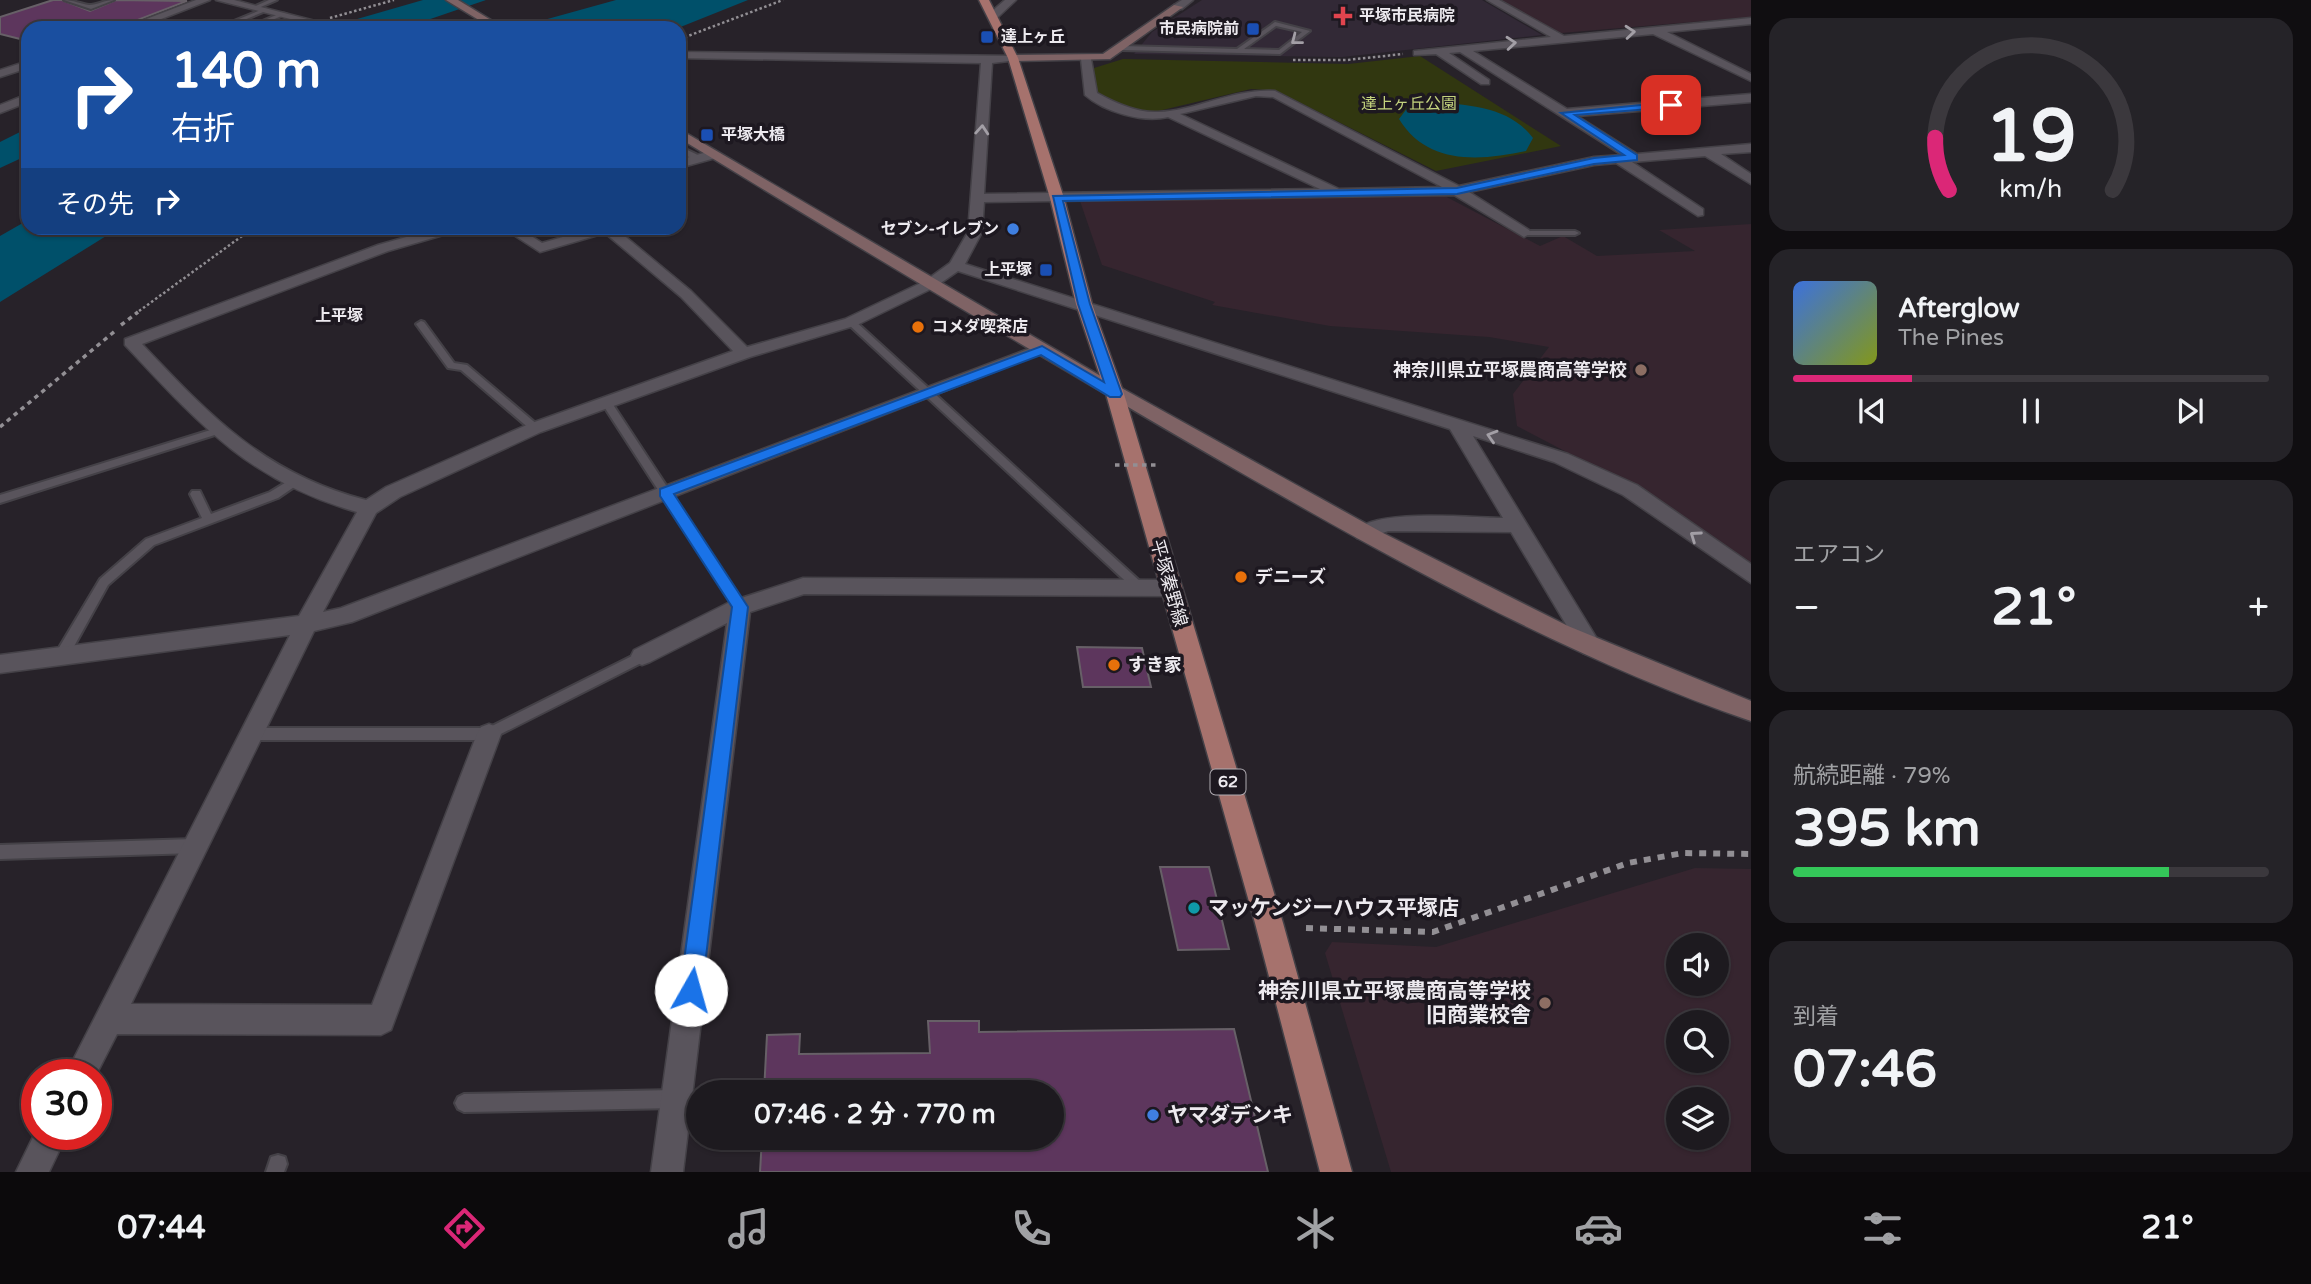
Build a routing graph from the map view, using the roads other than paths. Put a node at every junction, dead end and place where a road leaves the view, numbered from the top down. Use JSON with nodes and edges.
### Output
{"nodes":[{"id":1,"x":66,"y":0,"type":"edge"},
{"id":2,"x":111,"y":0,"type":"edge"},
{"id":3,"x":205,"y":0,"type":"edge"},
{"id":4,"x":221,"y":0,"type":"edge"},
{"id":5,"x":274,"y":0,"type":"edge"},
{"id":6,"x":451,"y":0,"type":"edge"},
{"id":7,"x":984,"y":0,"type":"edge"},
{"id":8,"x":1011,"y":0,"type":"edge"},
{"id":9,"x":1188,"y":0,"type":"edge"},
{"id":10,"x":1492,"y":0,"type":"edge"},
{"id":11,"x":251,"y":5,"type":"edge"},
{"id":12,"x":283,"y":14,"type":"junction"},
{"id":13,"x":994,"y":15,"type":"junction"},
{"id":14,"x":147,"y":21,"type":"edge"},
{"id":15,"x":229,"y":21,"type":"edge"},
{"id":16,"x":266,"y":21,"type":"edge"},
{"id":17,"x":310,"y":21,"type":"edge"},
{"id":18,"x":487,"y":21,"type":"edge"},
{"id":19,"x":1751,"y":21,"type":"edge"},
{"id":20,"x":1654,"y":30,"type":"junction"},
{"id":21,"x":1562,"y":39,"type":"junction"},
{"id":22,"x":1121,"y":48,"type":"junction"},
{"id":23,"x":1461,"y":48,"type":"junction"},
{"id":24,"x":1437,"y":50,"type":"junction"},
{"id":25,"x":1238,"y":51,"type":"junction"},
{"id":26,"x":1418,"y":53,"type":"dead end"},
{"id":27,"x":686,"y":55,"type":"edge"},
{"id":28,"x":1013,"y":58,"type":"junction"},
{"id":29,"x":1086,"y":59,"type":"junction"},
{"id":30,"x":987,"y":60,"type":"junction"},
{"id":31,"x":0,"y":65,"type":"edge"},
{"id":32,"x":21,"y":66,"type":"edge"},
{"id":33,"x":14,"y":69,"type":"junction"},
{"id":34,"x":1745,"y":71,"type":"edge"},
{"id":35,"x":21,"y":72,"type":"edge"},
{"id":36,"x":0,"y":74,"type":"edge"},
{"id":37,"x":1751,"y":78,"type":"edge"},
{"id":38,"x":1485,"y":82,"type":"dead end"},
{"id":39,"x":1751,"y":98,"type":"edge"},
{"id":40,"x":21,"y":101,"type":"edge"},
{"id":41,"x":0,"y":109,"type":"edge"},
{"id":42,"x":1565,"y":113,"type":"junction"},
{"id":43,"x":1170,"y":114,"type":"junction"},
{"id":44,"x":686,"y":137,"type":"edge"},
{"id":45,"x":1751,"y":148,"type":"edge"},
{"id":46,"x":1707,"y":151,"type":"junction"},
{"id":47,"x":686,"y":152,"type":"edge"},
{"id":48,"x":714,"y":154,"type":"junction"},
{"id":49,"x":697,"y":158,"type":"junction"},
{"id":50,"x":1634,"y":158,"type":"junction"},
{"id":51,"x":1619,"y":159,"type":"junction"},
{"id":52,"x":686,"y":162,"type":"edge"},
{"id":53,"x":1751,"y":180,"type":"edge"},
{"id":54,"x":1457,"y":191,"type":"junction"},
{"id":55,"x":1338,"y":193,"type":"junction"},
{"id":56,"x":978,"y":198,"type":"junction"},
{"id":57,"x":1057,"y":198,"type":"junction"},
{"id":58,"x":1698,"y":212,"type":"dead end"},
{"id":59,"x":1524,"y":233,"type":"joint"},
{"id":60,"x":1575,"y":233,"type":"dead end"},
{"id":61,"x":428,"y":235,"type":"edge"},
{"id":62,"x":520,"y":235,"type":"edge"},
{"id":63,"x":584,"y":235,"type":"edge"},
{"id":64,"x":615,"y":235,"type":"edge"},
{"id":65,"x":956,"y":266,"type":"junction"},
{"id":66,"x":930,"y":284,"type":"junction"},
{"id":67,"x":1084,"y":304,"type":"junction"},
{"id":68,"x":851,"y":322,"type":"junction"},
{"id":69,"x":421,"y":324,"type":"dead end"},
{"id":70,"x":1042,"y":350,"type":"junction"},
{"id":71,"x":744,"y":353,"type":"junction"},
{"id":72,"x":932,"y":394,"type":"junction"},
{"id":73,"x":1115,"y":394,"type":"junction"},
{"id":74,"x":606,"y":402,"type":"junction"},
{"id":75,"x":1457,"y":425,"type":"junction"},
{"id":76,"x":535,"y":428,"type":"junction"},
{"id":77,"x":217,"y":430,"type":"junction"},
{"id":78,"x":293,"y":482,"type":"junction"},
{"id":79,"x":665,"y":492,"type":"junction"},
{"id":80,"x":195,"y":494,"type":"dead end"},
{"id":81,"x":0,"y":499,"type":"edge"},
{"id":82,"x":369,"y":508,"type":"junction"},
{"id":83,"x":208,"y":519,"type":"junction"},
{"id":84,"x":1515,"y":525,"type":"junction"},
{"id":85,"x":1364,"y":533,"type":"junction"},
{"id":86,"x":1751,"y":575,"type":"edge"},
{"id":87,"x":1139,"y":587,"type":"junction"},
{"id":88,"x":1171,"y":588,"type":"junction"},
{"id":89,"x":740,"y":607,"type":"junction"},
{"id":90,"x":307,"y":624,"type":"junction"},
{"id":91,"x":1591,"y":647,"type":"junction"},
{"id":92,"x":62,"y":656,"type":"junction"},
{"id":93,"x":642,"y":656,"type":"joint"},
{"id":94,"x":0,"y":664,"type":"edge"},
{"id":95,"x":1751,"y":711,"type":"edge"},
{"id":96,"x":251,"y":734,"type":"junction"},
{"id":97,"x":489,"y":734,"type":"junction"},
{"id":98,"x":195,"y":846,"type":"junction"},
{"id":99,"x":0,"y":852,"type":"edge"},
{"id":100,"x":109,"y":1019,"type":"junction"},
{"id":101,"x":89,"y":1059,"type":"edge"},
{"id":102,"x":677,"y":1099,"type":"junction"},
{"id":103,"x":464,"y":1102,"type":"dead end"},
{"id":104,"x":43,"y":1150,"type":"edge"},
{"id":105,"x":32,"y":1172,"type":"edge"},
{"id":106,"x":667,"y":1172,"type":"edge"},
{"id":107,"x":1336,"y":1172,"type":"edge"}],
"edges":[{"from":1,"to":2,"type":"lane"},
{"from":3,"to":14,"type":"street"},
{"from":4,"to":11,"type":"street"},
{"from":5,"to":11,"type":"lane"},
{"from":6,"to":18,"type":"street"},
{"from":7,"to":13,"type":"main road","name":"平塚秦野線","number":"62"},
{"from":8,"to":13,"type":"street"},
{"from":9,"to":22,"type":"street"},
{"from":10,"to":21,"type":"street"},
{"from":11,"to":12,"type":"street"},
{"from":11,"to":15,"type":"lane"},
{"from":12,"to":16,"type":"lane"},
{"from":12,"to":17,"type":"street"},
{"from":13,"to":28,"type":"main road","name":"平塚秦野線","number":"62"},
{"from":19,"to":20,"type":"street"},
{"from":21,"to":20,"type":"street","one_way":true},
{"from":20,"to":34,"type":"street"},
{"from":23,"to":21,"type":"street","one_way":true},
{"from":22,"to":25,"type":"lane"},
{"from":22,"to":29,"type":"street"},
{"from":23,"to":24,"type":"street"},
{"from":23,"to":42,"type":"street"},
{"from":24,"to":26,"type":"street"},
{"from":24,"to":38,"type":"street"},
{"from":25,"to":25,"type":"lane","one_way":true},
{"from":27,"to":30,"type":"street"},
{"from":28,"to":29,"type":"street"},
{"from":28,"to":30,"type":"street"},
{"from":28,"to":57,"type":"main road","name":"平塚秦野線","number":"62"},
{"from":29,"to":43,"type":"street"},
{"from":56,"to":30,"type":"street","one_way":true},
{"from":31,"to":33,"type":"street"},
{"from":32,"to":33,"type":"street"},
{"from":33,"to":35,"type":"street"},
{"from":33,"to":36,"type":"street"},
{"from":34,"to":37,"type":"street"},
{"from":39,"to":42,"type":"street"},
{"from":40,"to":41,"type":"street"},
{"from":42,"to":50,"type":"street"},
{"from":43,"to":54,"type":"street"},
{"from":43,"to":55,"type":"street"},
{"from":44,"to":48,"type":"street"},
{"from":45,"to":46,"type":"street"},
{"from":46,"to":50,"type":"street"},
{"from":46,"to":53,"type":"street"},
{"from":47,"to":49,"type":"lane"},
{"from":48,"to":49,"type":"street"},
{"from":48,"to":66,"type":"street"},
{"from":49,"to":52,"type":"street"},
{"from":50,"to":51,"type":"street"},
{"from":51,"to":54,"type":"street"},
{"from":51,"to":58,"type":"street"},
{"from":54,"to":55,"type":"street"},
{"from":54,"to":59,"type":"street"},
{"from":55,"to":57,"type":"street"},
{"from":56,"to":57,"type":"street"},
{"from":56,"to":65,"type":"street"},
{"from":57,"to":67,"type":"main road","name":"平塚秦野線","number":"62"},
{"from":59,"to":60,"type":"lane"},
{"from":61,"to":77,"type":"street"},
{"from":62,"to":63,"type":"street"},
{"from":64,"to":71,"type":"street"},
{"from":65,"to":66,"type":"street"},
{"from":65,"to":67,"type":"street"},
{"from":66,"to":68,"type":"street"},
{"from":66,"to":70,"type":"street"},
{"from":67,"to":73,"type":"main road","name":"平塚秦野線","number":"62"},
{"from":67,"to":75,"type":"street"},
{"from":68,"to":71,"type":"street"},
{"from":68,"to":72,"type":"lane"},
{"from":69,"to":76,"type":"lane"},
{"from":70,"to":72,"type":"street"},
{"from":70,"to":73,"type":"street"},
{"from":71,"to":74,"type":"street"},
{"from":72,"to":79,"type":"street"},
{"from":72,"to":87,"type":"lane"},
{"from":73,"to":85,"type":"street"},
{"from":73,"to":88,"type":"main road","name":"平塚秦野線","number":"62"},
{"from":74,"to":76,"type":"street"},
{"from":74,"to":79,"type":"lane"},
{"from":75,"to":84,"type":"street"},
{"from":86,"to":75,"type":"street","one_way":true},
{"from":76,"to":82,"type":"street"},
{"from":77,"to":78,"type":"street"},
{"from":77,"to":81,"type":"lane"},
{"from":78,"to":82,"type":"street"},
{"from":78,"to":83,"type":"lane"},
{"from":79,"to":89,"type":"lane"},
{"from":79,"to":90,"type":"street"},
{"from":80,"to":83,"type":"lane"},
{"from":82,"to":90,"type":"street"},
{"from":83,"to":92,"type":"lane"},
{"from":84,"to":85,"type":"street"},
{"from":84,"to":91,"type":"street"},
{"from":85,"to":91,"type":"street"},
{"from":87,"to":88,"type":"street"},
{"from":87,"to":89,"type":"street"},
{"from":88,"to":107,"type":"main road","name":"平塚秦野線","number":"62"},
{"from":89,"to":93,"type":"street"},
{"from":89,"to":102,"type":"street"},
{"from":90,"to":92,"type":"street"},
{"from":90,"to":96,"type":"street"},
{"from":91,"to":95,"type":"street"},
{"from":92,"to":94,"type":"street"},
{"from":93,"to":97,"type":"lane"},
{"from":96,"to":97,"type":"lane"},
{"from":96,"to":98,"type":"street"},
{"from":97,"to":100,"type":"street"},
{"from":98,"to":99,"type":"lane"},
{"from":98,"to":100,"type":"street"},
{"from":100,"to":101,"type":"street"},
{"from":102,"to":103,"type":"lane"},
{"from":102,"to":106,"type":"street"},
{"from":104,"to":105,"type":"street"}]}
